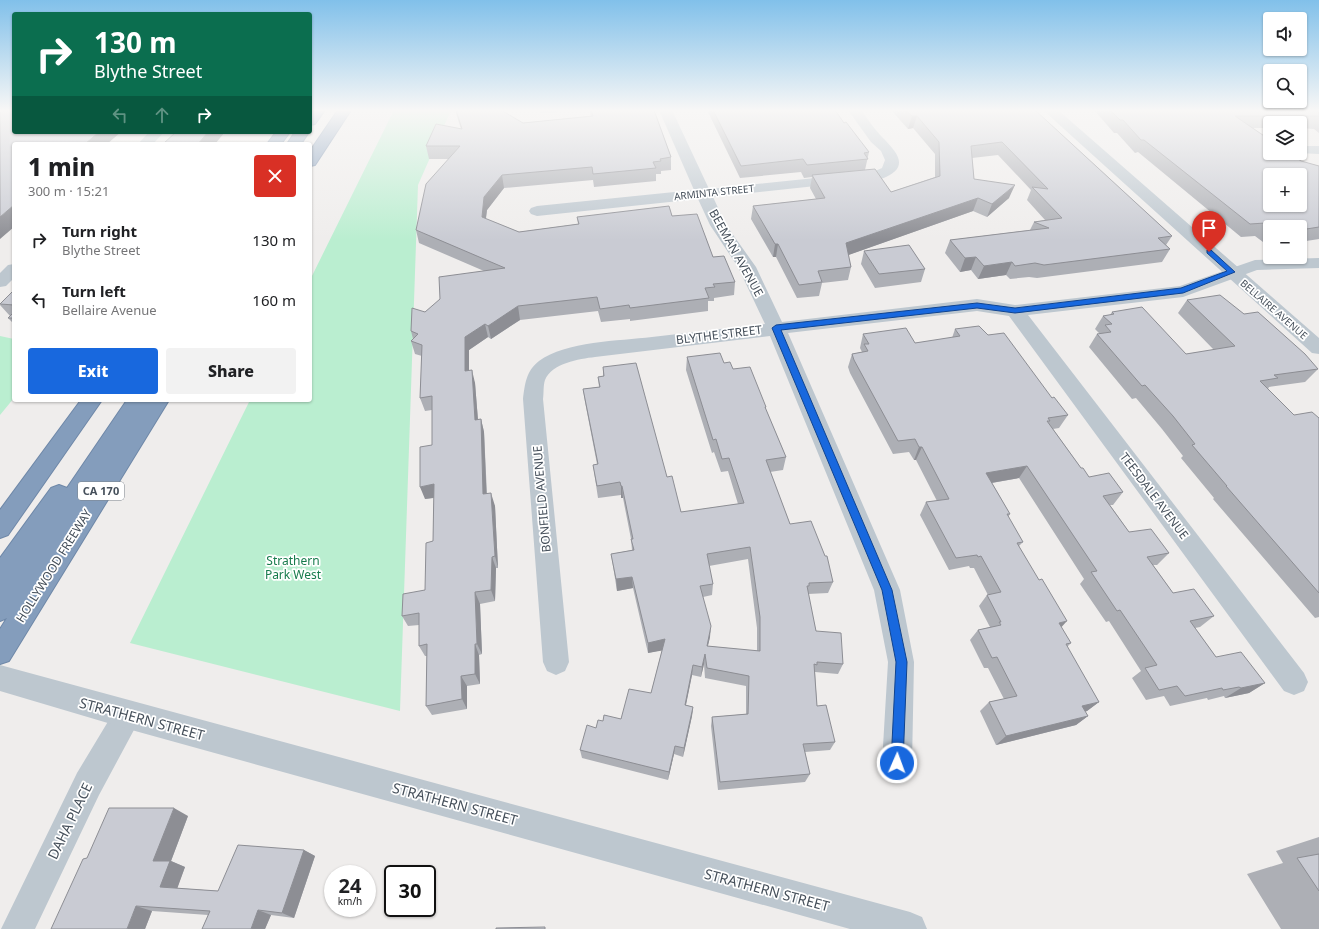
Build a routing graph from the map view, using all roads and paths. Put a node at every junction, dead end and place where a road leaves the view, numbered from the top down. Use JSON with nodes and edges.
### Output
{"nodes":[{"id":1,"x":685,"y":153,"type":"edge"},
{"id":2,"x":889,"y":153,"type":"edge"},
{"id":3,"x":1099,"y":153,"type":"edge"},
{"id":4,"x":704,"y":194,"type":"junction"},
{"id":5,"x":537,"y":211,"type":"dead end"},
{"id":6,"x":1319,"y":263,"type":"edge"},
{"id":7,"x":12,"y":271,"type":"edge"},
{"id":8,"x":1232,"y":272,"type":"junction"},
{"id":9,"x":0,"y":282,"type":"edge"},
{"id":10,"x":1015,"y":311,"type":"junction"},
{"id":11,"x":776,"y":328,"type":"junction"},
{"id":12,"x":1319,"y":348,"type":"edge"},
{"id":13,"x":569,"y":354,"type":"joint"},
{"id":14,"x":91,"y":402,"type":"edge"},
{"id":15,"x":121,"y":402,"type":"edge"},
{"id":16,"x":137,"y":402,"type":"edge"},
{"id":17,"x":157,"y":402,"type":"edge"},
{"id":18,"x":0,"y":528,"type":"edge"},
{"id":19,"x":17,"y":578,"type":"edge"},
{"id":20,"x":0,"y":609,"type":"edge"},
{"id":21,"x":0,"y":652,"type":"edge"},
{"id":22,"x":556,"y":662,"type":"dead end"},
{"id":23,"x":0,"y":678,"type":"edge"},
{"id":24,"x":1294,"y":682,"type":"dead end"},
{"id":25,"x":128,"y":715,"type":"junction"},
{"id":26,"x":897,"y":763,"type":"dead end"},
{"id":27,"x":860,"y":922,"type":"edge"},
{"id":28,"x":18,"y":929,"type":"edge"},
{"id":29,"x":910,"y":929,"type":"edge"}],
"edges":[{"from":1,"to":4,"type":"street","name":"BEEMAN AVENUE"},
{"from":2,"to":4,"type":"street","name":"ARMINTA STREET"},
{"from":3,"to":8,"type":"street","name":"BELLAIRE AVENUE"},
{"from":4,"to":5,"type":"street","name":"ARMINTA STREET"},
{"from":4,"to":11,"type":"street","name":"BEEMAN AVENUE"},
{"from":6,"to":8,"type":"street","name":"BLYTHE STREET"},
{"from":7,"to":9,"type":"street"},
{"from":8,"to":10,"type":"street","name":"BLYTHE STREET"},
{"from":8,"to":12,"type":"street","name":"BELLAIRE AVENUE"},
{"from":10,"to":11,"type":"street","name":"BLYTHE STREET"},
{"from":10,"to":24,"type":"street","name":"TEESDALE AVENUE"},
{"from":11,"to":13,"type":"street","name":"BLYTHE STREET"},
{"from":11,"to":26,"type":"street","name":"BEEMAN AVENUE"},
{"from":13,"to":22,"type":"street","name":"BONFIELD AVENUE"},
{"from":14,"to":18,"type":"highway"},
{"from":15,"to":19,"type":"highway"},
{"from":16,"to":19,"type":"highway"},
{"from":17,"to":19,"type":"highway","name":"HOLLYWOOD FREEWAY","number":"CA 170"},
{"from":19,"to":20,"type":"highway"},
{"from":19,"to":21,"type":"highway","name":"HOLLYWOOD FREEWAY","number":"CA 170"},
{"from":23,"to":25,"type":"street","name":"STRATHERN STREET"},
{"from":25,"to":27,"type":"street","name":"STRATHERN STREET"},
{"from":25,"to":28,"type":"street","name":"DAHA PLACE"},
{"from":27,"to":29,"type":"street","name":"STRATHERN STREET"}]}
